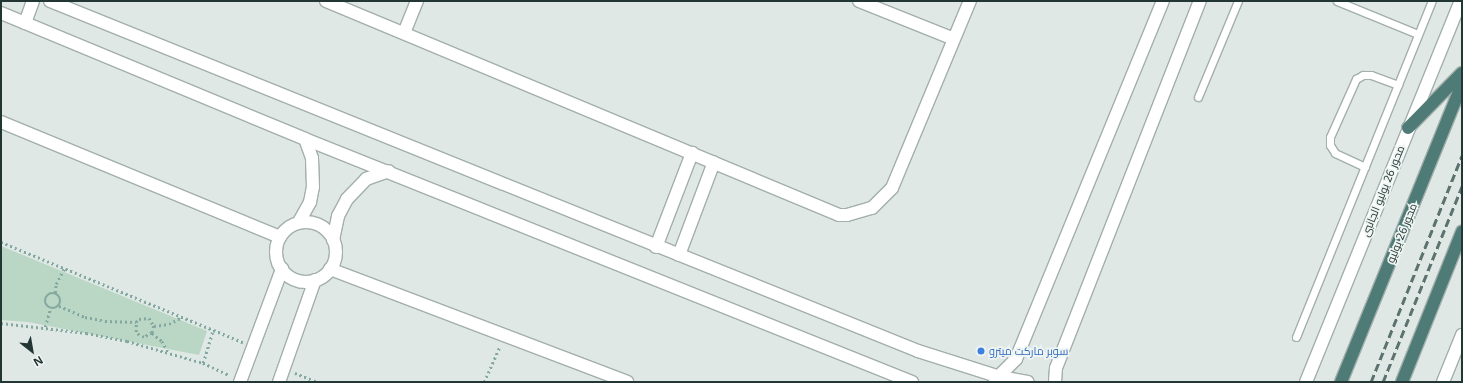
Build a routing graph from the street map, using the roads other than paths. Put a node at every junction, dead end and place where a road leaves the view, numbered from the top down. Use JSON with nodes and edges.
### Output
{"nodes":[{"id":1,"x":33,"y":1,"type":"edge"},
{"id":2,"x":50,"y":1,"type":"edge"},
{"id":3,"x":326,"y":1,"type":"edge"},
{"id":4,"x":418,"y":1,"type":"edge"},
{"id":5,"x":859,"y":1,"type":"edge"},
{"id":6,"x":970,"y":1,"type":"edge"},
{"id":7,"x":1163,"y":1,"type":"edge"},
{"id":8,"x":1200,"y":1,"type":"edge"},
{"id":9,"x":1238,"y":1,"type":"edge"},
{"id":10,"x":1337,"y":1,"type":"edge"},
{"id":11,"x":1432,"y":1,"type":"edge"},
{"id":12,"x":1461,"y":1,"type":"edge"},
{"id":13,"x":1,"y":13,"type":"edge"},
{"id":14,"x":25,"y":23,"type":"junction"},
{"id":15,"x":404,"y":33,"type":"junction"},
{"id":16,"x":1418,"y":34,"type":"junction"},
{"id":17,"x":954,"y":39,"type":"junction"},
{"id":18,"x":1462,"y":73,"type":"edge"},
{"id":19,"x":1462,"y":84,"type":"edge"},
{"id":20,"x":1398,"y":85,"type":"junction"},
{"id":21,"x":1198,"y":97,"type":"dead end"},
{"id":22,"x":1,"y":122,"type":"edge"},
{"id":23,"x":1408,"y":128,"type":"junction"},
{"id":24,"x":305,"y":139,"type":"junction"},
{"id":25,"x":692,"y":153,"type":"junction"},
{"id":26,"x":714,"y":162,"type":"junction"},
{"id":27,"x":1365,"y":167,"type":"junction"},
{"id":28,"x":389,"y":171,"type":"junction"},
{"id":29,"x":300,"y":222,"type":"junction"},
{"id":30,"x":1462,"y":232,"type":"edge"},
{"id":31,"x":280,"y":237,"type":"junction"},
{"id":32,"x":333,"y":240,"type":"junction"},
{"id":33,"x":656,"y":247,"type":"junction"},
{"id":34,"x":679,"y":255,"type":"junction"},
{"id":35,"x":282,"y":269,"type":"junction"},
{"id":36,"x":330,"y":269,"type":"junction"},
{"id":37,"x":316,"y":280,"type":"junction"},
{"id":38,"x":1462,"y":335,"type":"edge"},
{"id":39,"x":1296,"y":337,"type":"dead end"},
{"id":40,"x":996,"y":380,"type":"edge"},
{"id":41,"x":240,"y":381,"type":"edge"},
{"id":42,"x":279,"y":382,"type":"edge"},
{"id":43,"x":627,"y":382,"type":"edge"},
{"id":44,"x":912,"y":382,"type":"edge"},
{"id":45,"x":1028,"y":382,"type":"edge"},
{"id":46,"x":1055,"y":382,"type":"edge"},
{"id":47,"x":1306,"y":382,"type":"edge"},
{"id":48,"x":1341,"y":382,"type":"edge"},
{"id":49,"x":1402,"y":382,"type":"edge"},
{"id":50,"x":1443,"y":382,"type":"edge"}],
"edges":[{"from":1,"to":14,"type":"street"},
{"from":2,"to":33,"type":"street"},
{"from":3,"to":15,"type":"street"},
{"from":4,"to":15,"type":"street"},
{"from":5,"to":17,"type":"street"},
{"from":6,"to":17,"type":"street"},
{"from":7,"to":40,"type":"street"},
{"from":8,"to":46,"type":"street"},
{"from":9,"to":21,"type":"lane"},
{"from":10,"to":16,"type":"lane"},
{"from":11,"to":16,"type":"lane"},
{"from":12,"to":23,"type":"street","name":"محور 26 يوليو الجانبى"},
{"from":13,"to":14,"type":"street"},
{"from":14,"to":24,"type":"street"},
{"from":15,"to":25,"type":"street"},
{"from":16,"to":20,"type":"lane"},
{"from":17,"to":26,"type":"street"},
{"from":18,"to":23,"type":"highway"},
{"from":19,"to":48,"type":"highway","name":"محور 26 يوليو"},
{"from":20,"to":27,"type":"lane"},
{"from":20,"to":27,"type":"lane"},
{"from":22,"to":31,"type":"street"},
{"from":23,"to":47,"type":"street","name":"محور 26 يوليو الجانبى"},
{"from":24,"to":28,"type":"street"},
{"from":24,"to":29,"type":"street"},
{"from":25,"to":26,"type":"street"},
{"from":25,"to":33,"type":"street"},
{"from":26,"to":34,"type":"street"},
{"from":27,"to":39,"type":"lane"},
{"from":28,"to":32,"type":"street"},
{"from":28,"to":44,"type":"street"},
{"from":29,"to":31,"type":"street"},
{"from":29,"to":32,"type":"street"},
{"from":30,"to":49,"type":"highway"},
{"from":31,"to":35,"type":"street"},
{"from":32,"to":36,"type":"street"},
{"from":33,"to":34,"type":"street"},
{"from":34,"to":40,"type":"street"},
{"from":35,"to":37,"type":"street"},
{"from":35,"to":41,"type":"street"},
{"from":36,"to":37,"type":"street"},
{"from":36,"to":43,"type":"street"},
{"from":37,"to":42,"type":"street"},
{"from":38,"to":50,"type":"street"},
{"from":40,"to":45,"type":"street"}]}
